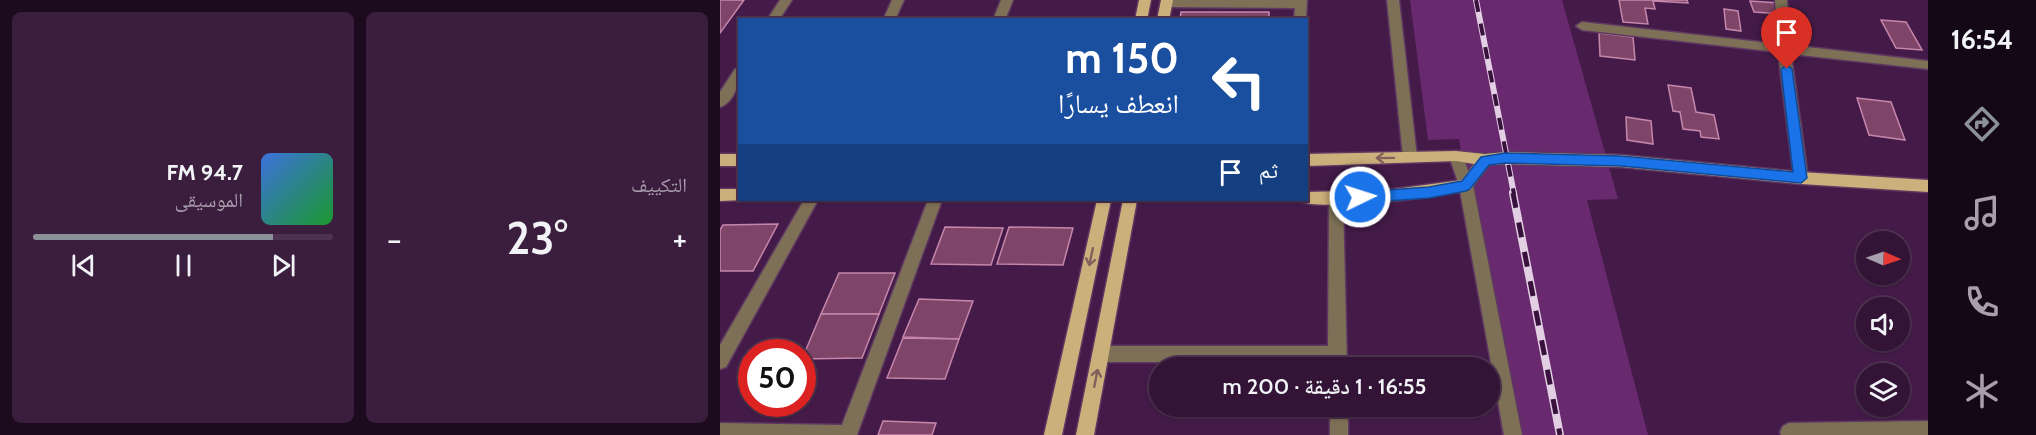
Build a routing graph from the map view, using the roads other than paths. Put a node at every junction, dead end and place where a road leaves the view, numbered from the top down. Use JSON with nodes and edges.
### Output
{"nodes":[{"id":1,"x":786,"y":0,"type":"edge"},
{"id":2,"x":898,"y":0,"type":"edge"},
{"id":3,"x":1007,"y":0,"type":"edge"},
{"id":4,"x":1145,"y":0,"type":"edge"},
{"id":5,"x":1393,"y":0,"type":"edge"},
{"id":6,"x":1781,"y":0,"type":"edge"},
{"id":7,"x":1167,"y":2,"type":"edge"},
{"id":8,"x":1301,"y":2,"type":"edge"},
{"id":9,"x":774,"y":18,"type":"edge"},
{"id":10,"x":889,"y":18,"type":"edge"},
{"id":11,"x":1000,"y":18,"type":"edge"},
{"id":12,"x":1141,"y":18,"type":"edge"},
{"id":13,"x":1163,"y":18,"type":"edge"},
{"id":14,"x":1300,"y":18,"type":"edge"},
{"id":15,"x":1582,"y":26,"type":"dead end"},
{"id":16,"x":1784,"y":47,"type":"junction"},
{"id":17,"x":1928,"y":65,"type":"edge"},
{"id":18,"x":738,"y":75,"type":"edge"},
{"id":19,"x":720,"y":102,"type":"edge"},
{"id":20,"x":1456,"y":156,"type":"junction"},
{"id":21,"x":1410,"y":157,"type":"junction"},
{"id":22,"x":720,"y":160,"type":"edge"},
{"id":23,"x":738,"y":160,"type":"edge"},
{"id":24,"x":1308,"y":160,"type":"edge"},
{"id":25,"x":1485,"y":160,"type":"junction"},
{"id":26,"x":1801,"y":178,"type":"junction"},
{"id":27,"x":1466,"y":185,"type":"junction"},
{"id":28,"x":1928,"y":186,"type":"edge"},
{"id":29,"x":720,"y":195,"type":"edge"},
{"id":30,"x":738,"y":195,"type":"edge"},
{"id":31,"x":1308,"y":198,"type":"edge"},
{"id":32,"x":1336,"y":199,"type":"junction"},
{"id":33,"x":810,"y":201,"type":"edge"},
{"id":34,"x":935,"y":201,"type":"edge"},
{"id":35,"x":1104,"y":201,"type":"edge"},
{"id":36,"x":1130,"y":201,"type":"edge"},
{"id":37,"x":1101,"y":354,"type":"junction"},
{"id":38,"x":1202,"y":357,"type":"edge"},
{"id":39,"x":1337,"y":357,"type":"edge"},
{"id":40,"x":720,"y":362,"type":"edge"},
{"id":41,"x":1339,"y":417,"type":"edge"},
{"id":42,"x":1928,"y":430,"type":"edge"},
{"id":43,"x":720,"y":432,"type":"edge"},
{"id":44,"x":1789,"y":432,"type":"dead end"},
{"id":45,"x":848,"y":434,"type":"edge"},
{"id":46,"x":1053,"y":435,"type":"edge"},
{"id":47,"x":1085,"y":435,"type":"edge"},
{"id":48,"x":1339,"y":435,"type":"edge"},
{"id":49,"x":1513,"y":435,"type":"edge"}],
"edges":[{"from":1,"to":9,"type":"street"},
{"from":2,"to":10,"type":"street"},
{"from":3,"to":11,"type":"street"},
{"from":4,"to":12,"type":"main road"},
{"from":5,"to":21,"type":"street"},
{"from":6,"to":16,"type":"street"},
{"from":7,"to":8,"type":"street"},
{"from":7,"to":13,"type":"main road"},
{"from":8,"to":14,"type":"street"},
{"from":15,"to":16,"type":"street"},
{"from":16,"to":17,"type":"street"},
{"from":16,"to":26,"type":"street"},
{"from":18,"to":19,"type":"street"},
{"from":20,"to":21,"type":"main road"},
{"from":20,"to":25,"type":"main road"},
{"from":20,"to":27,"type":"street"},
{"from":21,"to":24,"type":"main road","one_way":true},
{"from":22,"to":23,"type":"main road"},
{"from":25,"to":26,"type":"main road"},
{"from":25,"to":27,"type":"main road"},
{"from":26,"to":28,"type":"main road"},
{"from":27,"to":32,"type":"main road"},
{"from":27,"to":49,"type":"street"},
{"from":29,"to":30,"type":"main road"},
{"from":31,"to":32,"type":"main road"},
{"from":32,"to":39,"type":"street"},
{"from":33,"to":40,"type":"street"},
{"from":34,"to":45,"type":"street"},
{"from":35,"to":46,"type":"main road","one_way":true},
{"from":36,"to":37,"type":"main road"},
{"from":37,"to":38,"type":"street"},
{"from":47,"to":37,"type":"main road","one_way":true},
{"from":41,"to":48,"type":"street"},
{"from":42,"to":44,"type":"street"},
{"from":43,"to":45,"type":"street"}]}
